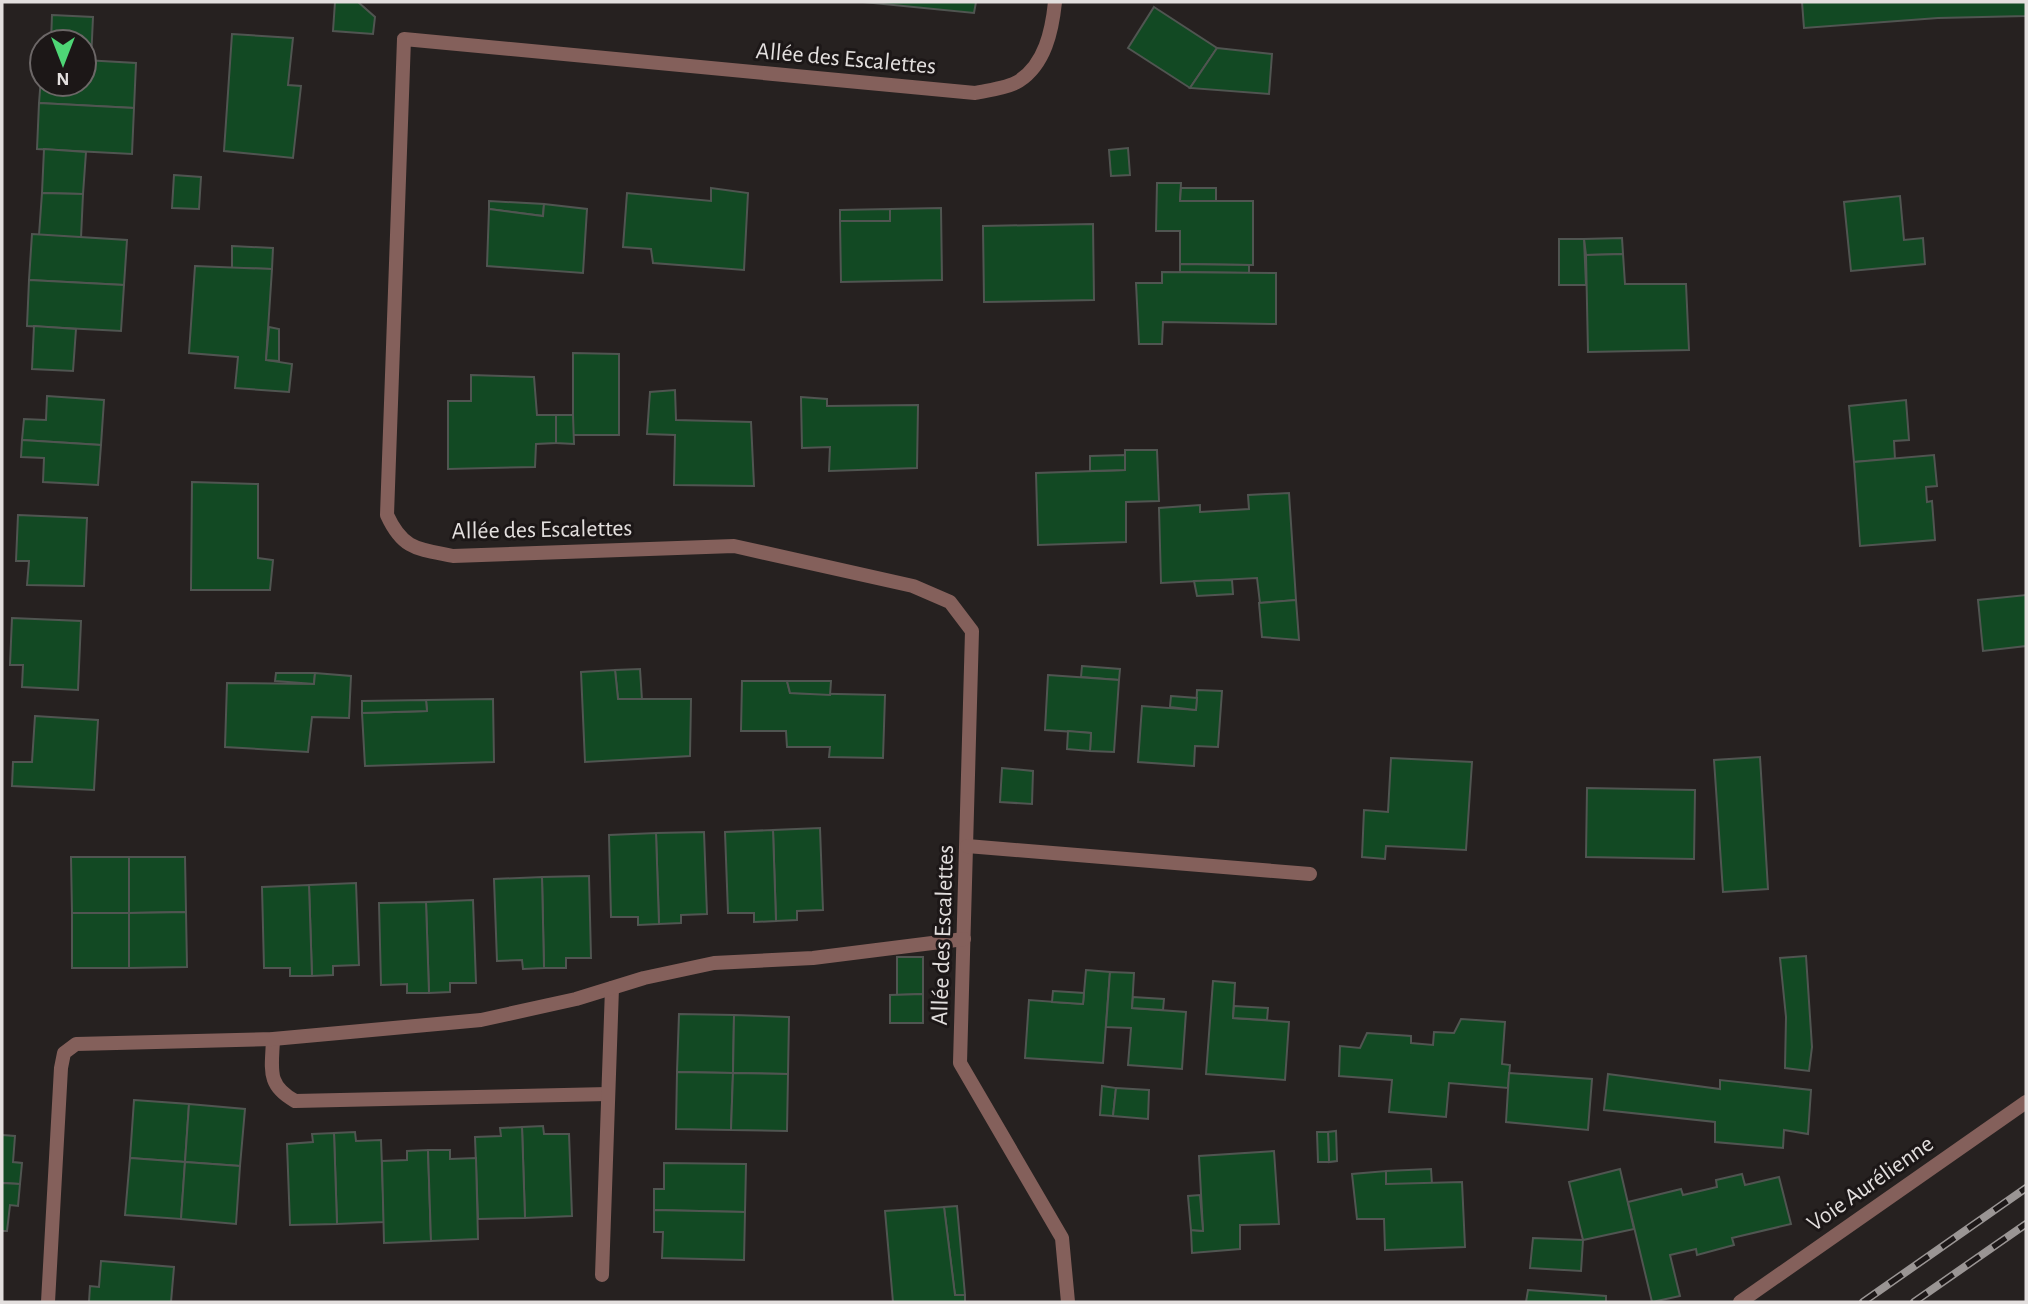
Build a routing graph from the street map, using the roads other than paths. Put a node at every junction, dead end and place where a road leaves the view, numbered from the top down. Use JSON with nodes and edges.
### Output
{"nodes":[{"id":1,"x":1055,"y":2,"type":"edge"},
{"id":2,"x":967,"y":846,"type":"junction"},
{"id":3,"x":1310,"y":874,"type":"dead end"},
{"id":4,"x":964,"y":939,"type":"junction"},
{"id":5,"x":612,"y":988,"type":"junction"},
{"id":6,"x":273,"y":1039,"type":"junction"},
{"id":7,"x":608,"y":1094,"type":"junction"},
{"id":8,"x":2026,"y":1102,"type":"edge"},
{"id":9,"x":602,"y":1275,"type":"dead end"},
{"id":10,"x":48,"y":1302,"type":"edge"},
{"id":11,"x":1068,"y":1302,"type":"edge"},
{"id":12,"x":1740,"y":1302,"type":"edge"}],
"edges":[{"from":1,"to":2,"type":"street","name":"Allée des Escalettes"},
{"from":2,"to":3,"type":"street"},
{"from":2,"to":4,"type":"street","name":"Allée des Escalettes"},
{"from":4,"to":5,"type":"street"},
{"from":4,"to":11,"type":"street","name":"Allée des Escalettes"},
{"from":5,"to":6,"type":"street"},
{"from":5,"to":7,"type":"street"},
{"from":6,"to":7,"type":"street"},
{"from":6,"to":10,"type":"street"},
{"from":7,"to":9,"type":"street"},
{"from":8,"to":12,"type":"street","name":"Voie Aurélienne"}]}
